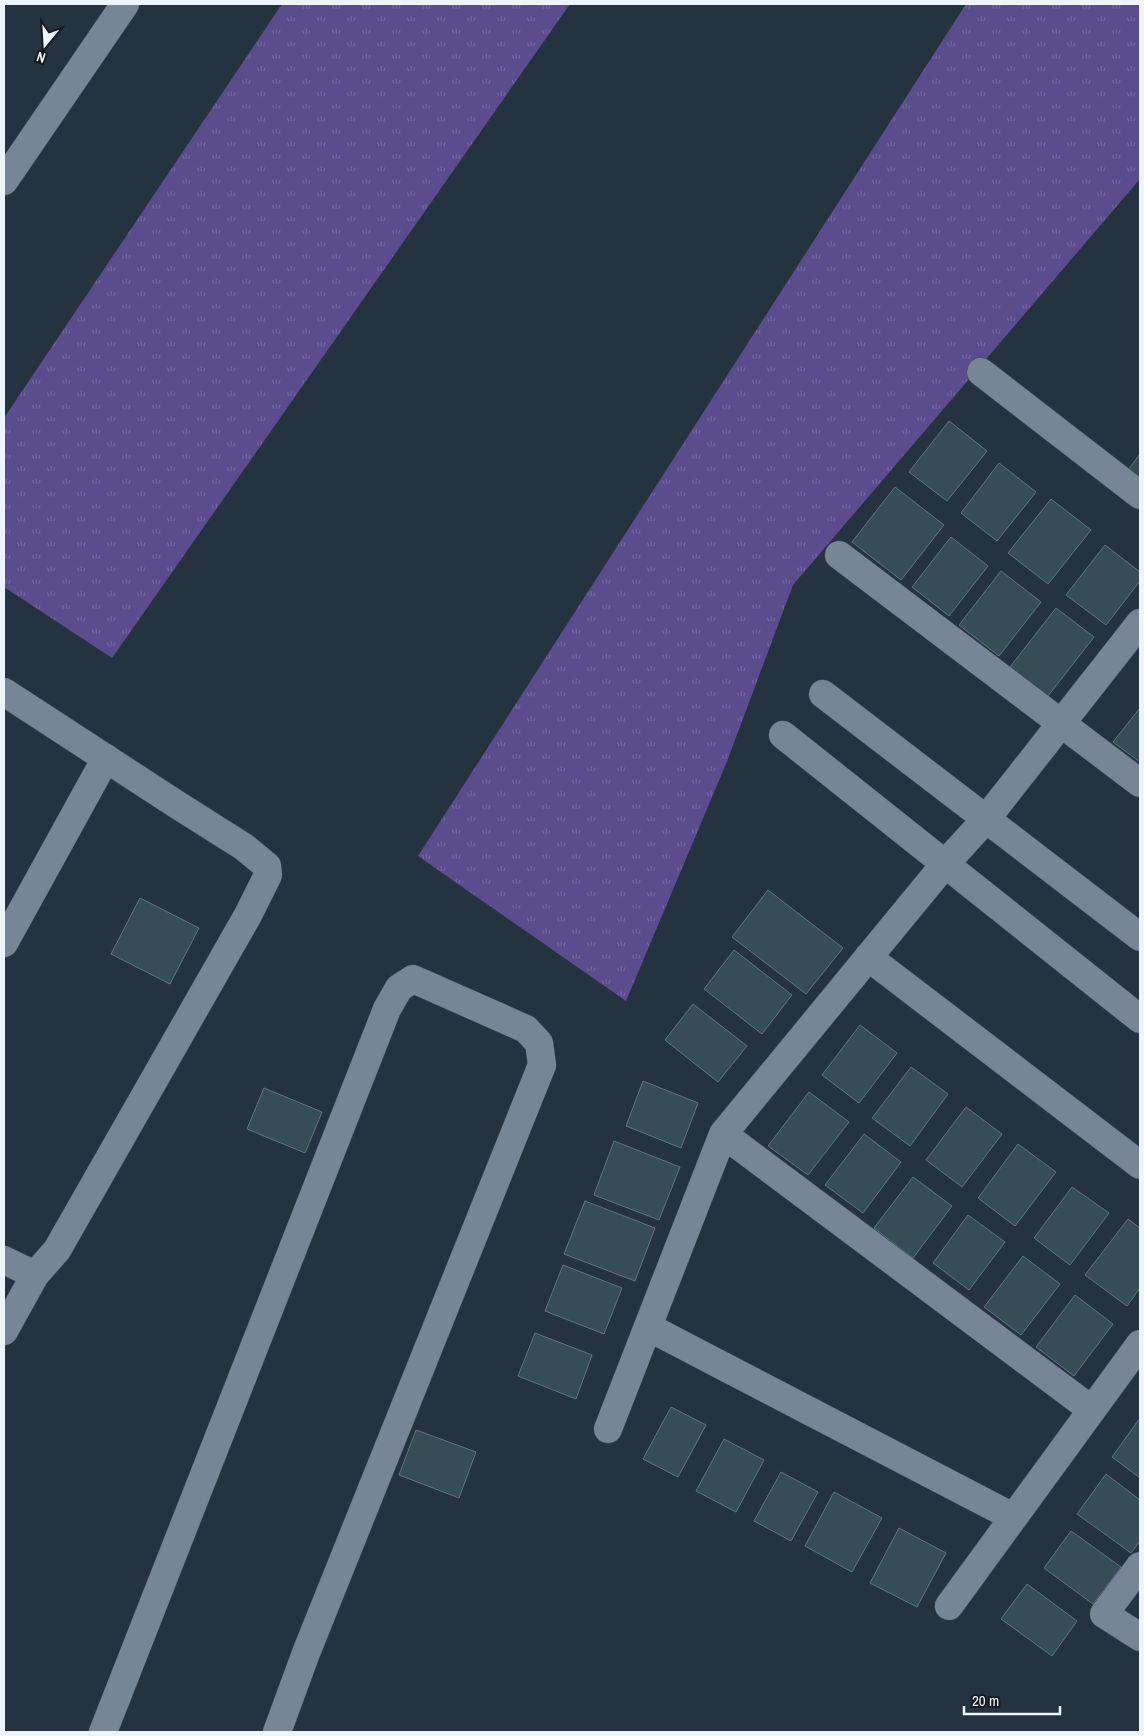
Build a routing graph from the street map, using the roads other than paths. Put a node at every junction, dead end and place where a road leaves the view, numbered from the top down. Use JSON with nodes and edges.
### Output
{"nodes":[{"id":1,"x":125,"y":4,"type":"edge"},
{"id":2,"x":4,"y":182,"type":"edge"},
{"id":3,"x":980,"y":372,"type":"dead end"},
{"id":4,"x":1140,"y":495,"type":"edge"},
{"id":5,"x":839,"y":555,"type":"dead end"},
{"id":6,"x":1140,"y":624,"type":"edge"},
{"id":7,"x":4,"y":692,"type":"edge"},
{"id":8,"x":823,"y":694,"type":"dead end"},
{"id":9,"x":1062,"y":724,"type":"junction"},
{"id":10,"x":784,"y":736,"type":"dead end"},
{"id":11,"x":106,"y":758,"type":"junction"},
{"id":12,"x":1140,"y":783,"type":"edge"},
{"id":13,"x":986,"y":819,"type":"junction"},
{"id":14,"x":945,"y":864,"type":"junction"},
{"id":15,"x":1140,"y":937,"type":"edge"},
{"id":16,"x":4,"y":943,"type":"edge"},
{"id":17,"x":868,"y":957,"type":"junction"},
{"id":18,"x":1140,"y":1019,"type":"edge"},
{"id":19,"x":723,"y":1134,"type":"junction"},
{"id":20,"x":1140,"y":1165,"type":"edge"},
{"id":21,"x":4,"y":1260,"type":"edge"},
{"id":22,"x":34,"y":1275,"type":"junction"},
{"id":23,"x":648,"y":1327,"type":"junction"},
{"id":24,"x":4,"y":1331,"type":"edge"},
{"id":25,"x":1140,"y":1344,"type":"edge"},
{"id":26,"x":1092,"y":1410,"type":"junction"},
{"id":27,"x":608,"y":1429,"type":"dead end"},
{"id":28,"x":1013,"y":1517,"type":"junction"},
{"id":29,"x":1140,"y":1566,"type":"edge"},
{"id":30,"x":949,"y":1606,"type":"dead end"},
{"id":31,"x":1140,"y":1637,"type":"edge"},
{"id":32,"x":103,"y":1732,"type":"edge"},
{"id":33,"x":278,"y":1732,"type":"edge"}],
"edges":[{"from":1,"to":2,"type":"street"},
{"from":3,"to":4,"type":"street"},
{"from":5,"to":9,"type":"street"},
{"from":6,"to":9,"type":"street"},
{"from":7,"to":11,"type":"street"},
{"from":8,"to":13,"type":"street"},
{"from":9,"to":12,"type":"street"},
{"from":9,"to":13,"type":"street"},
{"from":10,"to":14,"type":"street"},
{"from":11,"to":16,"type":"street"},
{"from":11,"to":22,"type":"street"},
{"from":13,"to":14,"type":"street"},
{"from":13,"to":15,"type":"street"},
{"from":14,"to":17,"type":"street"},
{"from":14,"to":18,"type":"street"},
{"from":17,"to":19,"type":"street"},
{"from":17,"to":20,"type":"street"},
{"from":19,"to":23,"type":"street"},
{"from":19,"to":26,"type":"street"},
{"from":21,"to":22,"type":"street"},
{"from":22,"to":24,"type":"street"},
{"from":23,"to":27,"type":"street"},
{"from":23,"to":28,"type":"street"},
{"from":25,"to":26,"type":"street"},
{"from":26,"to":28,"type":"street"},
{"from":28,"to":30,"type":"street"},
{"from":29,"to":31,"type":"street"},
{"from":32,"to":33,"type":"street"}]}
